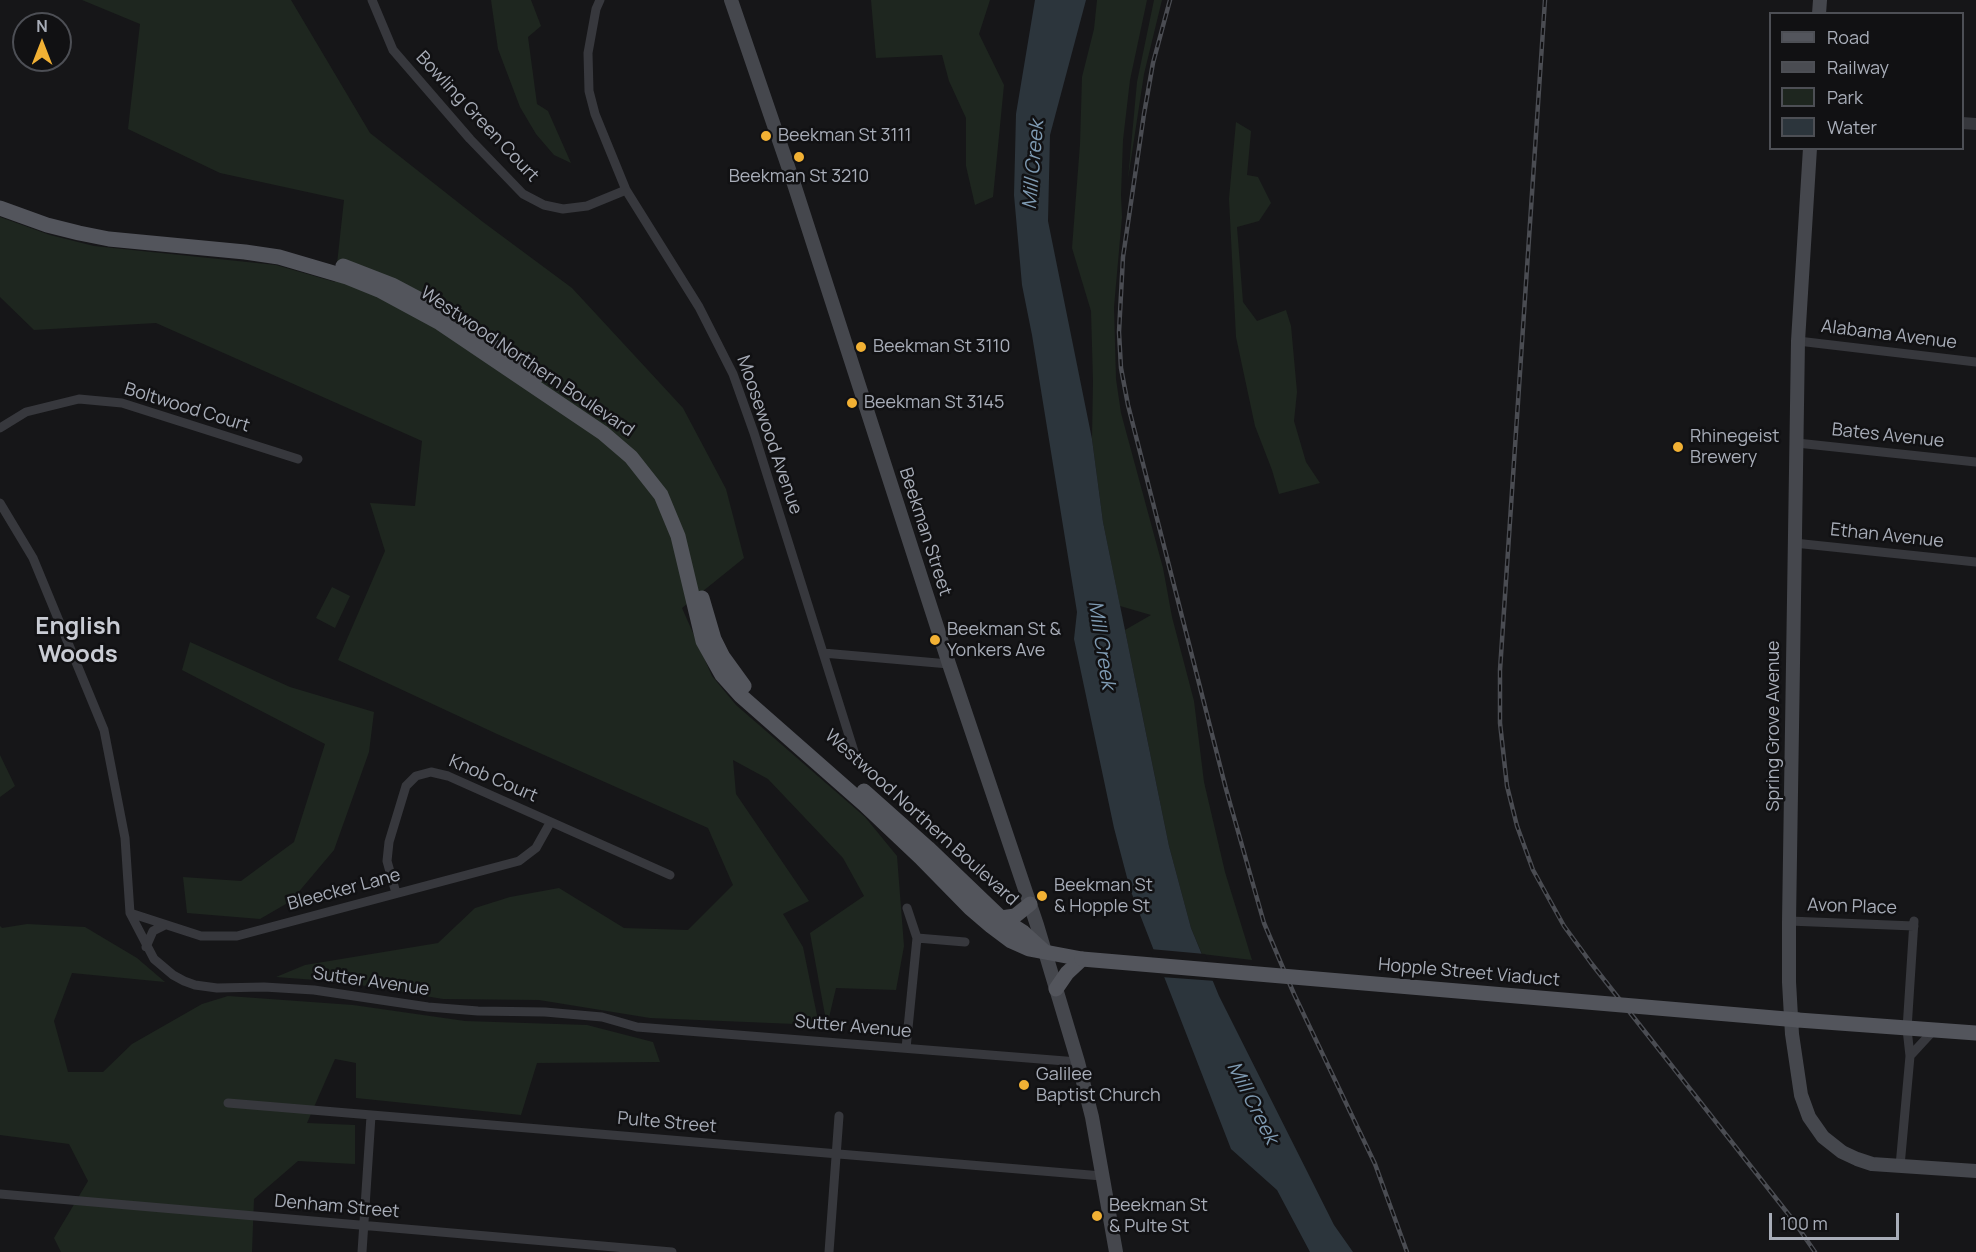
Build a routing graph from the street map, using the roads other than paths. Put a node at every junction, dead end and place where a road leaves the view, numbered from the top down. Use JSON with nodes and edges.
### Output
{"nodes":[{"id":1,"x":372,"y":0,"type":"edge"},
{"id":2,"x":600,"y":0,"type":"edge"},
{"id":3,"x":731,"y":0,"type":"edge"},
{"id":4,"x":1810,"y":150,"type":"edge"},
{"id":5,"x":626,"y":190,"type":"junction"},
{"id":6,"x":0,"y":197,"type":"edge"},
{"id":7,"x":0,"y":208,"type":"edge"},
{"id":8,"x":1798,"y":341,"type":"junction"},
{"id":9,"x":1976,"y":362,"type":"edge"},
{"id":10,"x":0,"y":428,"type":"edge"},
{"id":11,"x":1797,"y":443,"type":"junction"},
{"id":12,"x":298,"y":459,"type":"dead end"},
{"id":13,"x":1976,"y":462,"type":"edge"},
{"id":14,"x":0,"y":503,"type":"edge"},
{"id":15,"x":1794,"y":543,"type":"junction"},
{"id":16,"x":1976,"y":562,"type":"edge"},
{"id":17,"x":823,"y":653,"type":"junction"},
{"id":18,"x":949,"y":664,"type":"junction"},
{"id":19,"x":857,"y":761,"type":"dead end"},
{"id":20,"x":550,"y":823,"type":"junction"},
{"id":21,"x":670,"y":875,"type":"dead end"},
{"id":22,"x":396,"y":893,"type":"junction"},
{"id":23,"x":1030,"y":904,"type":"junction"},
{"id":24,"x":907,"y":908,"type":"dead end"},
{"id":25,"x":129,"y":913,"type":"junction"},
{"id":26,"x":1001,"y":918,"type":"junction"},
{"id":27,"x":1789,"y":921,"type":"junction"},
{"id":28,"x":165,"y":925,"type":"junction"},
{"id":29,"x":917,"y":938,"type":"junction"},
{"id":30,"x":965,"y":942,"type":"dead end"},
{"id":31,"x":146,"y":947,"type":"junction"},
{"id":32,"x":1045,"y":952,"type":"junction"},
{"id":33,"x":1077,"y":960,"type":"junction"},
{"id":34,"x":1056,"y":989,"type":"junction"},
{"id":35,"x":1907,"y":1029,"type":"junction"},
{"id":36,"x":1934,"y":1031,"type":"junction"},
{"id":37,"x":1976,"y":1033,"type":"edge"},
{"id":38,"x":906,"y":1048,"type":"junction"},
{"id":39,"x":1910,"y":1056,"type":"junction"},
{"id":40,"x":1078,"y":1062,"type":"junction"},
{"id":41,"x":228,"y":1103,"type":"dead end"},
{"id":42,"x":371,"y":1116,"type":"junction"},
{"id":43,"x":838,"y":1116,"type":"dead end"},
{"id":44,"x":836,"y":1154,"type":"junction"},
{"id":45,"x":1900,"y":1166,"type":"junction"},
{"id":46,"x":1976,"y":1170,"type":"edge"},
{"id":47,"x":1102,"y":1176,"type":"junction"},
{"id":48,"x":0,"y":1194,"type":"edge"},
{"id":49,"x":364,"y":1227,"type":"junction"},
{"id":50,"x":362,"y":1252,"type":"edge"},
{"id":51,"x":672,"y":1252,"type":"edge"},
{"id":52,"x":829,"y":1252,"type":"edge"},
{"id":53,"x":1116,"y":1252,"type":"edge"}],
"edges":[{"from":1,"to":5,"type":"street","name":"Bowling Green Court"},
{"from":2,"to":5,"type":"street","name":"Moosewood Avenue"},
{"from":3,"to":18,"type":"main road","name":"Beekman Street"},
{"from":4,"to":8,"type":"main road","name":"Spring Grove Avenue"},
{"from":5,"to":17,"type":"street","name":"Moosewood Avenue"},
{"from":6,"to":26,"type":"main road","name":"Westwood Northern Boulevard"},
{"from":7,"to":32,"type":"main road","name":"Westwood Northern Boulevard"},
{"from":8,"to":9,"type":"street","name":"Alabama Avenue"},
{"from":8,"to":11,"type":"main road","name":"Spring Grove Avenue"},
{"from":10,"to":12,"type":"street","name":"Boltwood Court"},
{"from":11,"to":13,"type":"street","name":"Bates Avenue"},
{"from":11,"to":15,"type":"main road","name":"Spring Grove Avenue"},
{"from":14,"to":25,"type":"street","name":"Sutter Avenue"},
{"from":15,"to":16,"type":"street","name":"Ethan Avenue"},
{"from":15,"to":27,"type":"main road","name":"Spring Grove Avenue"},
{"from":17,"to":18,"type":"street"},
{"from":17,"to":19,"type":"street","name":"Moosewood Avenue"},
{"from":18,"to":23,"type":"main road","name":"Beekman Street"},
{"from":20,"to":21,"type":"street","name":"Knob Court"},
{"from":20,"to":22,"type":"street","name":"Bleecker Lane"},
{"from":20,"to":22,"type":"street","name":"Knob Court"},
{"from":22,"to":28,"type":"street","name":"Bleecker Lane"},
{"from":23,"to":26,"type":"main road"},
{"from":23,"to":32,"type":"main road","name":"Beekman Street"},
{"from":24,"to":29,"type":"street"},
{"from":25,"to":28,"type":"street","name":"Bleecker Lane"},
{"from":25,"to":31,"type":"street","name":"Sutter Avenue"},
{"from":26,"to":32,"type":"main road","name":"Westwood Northern Boulevard"},
{"from":27,"to":35,"type":"street","name":"Avon Place"},
{"from":27,"to":45,"type":"main road","name":"Spring Grove Avenue"},
{"from":28,"to":31,"type":"street"},
{"from":29,"to":30,"type":"street"},
{"from":29,"to":38,"type":"street"},
{"from":31,"to":38,"type":"street","name":"Sutter Avenue"},
{"from":32,"to":33,"type":"main road","name":"Hopple Street Viaduct"},
{"from":32,"to":34,"type":"main road","name":"Beekman Street"},
{"from":33,"to":34,"type":"main road"},
{"from":33,"to":35,"type":"main road","name":"Hopple Street Viaduct","bridge":true},
{"from":34,"to":40,"type":"main road","name":"Beekman Street"},
{"from":35,"to":36,"type":"main road","name":"Hopple Street Viaduct"},
{"from":35,"to":39,"type":"street"},
{"from":36,"to":37,"type":"main road","name":"Hopple Street Viaduct"},
{"from":36,"to":39,"type":"street"},
{"from":38,"to":40,"type":"street","name":"Sutter Avenue"},
{"from":39,"to":45,"type":"street"},
{"from":40,"to":47,"type":"main road","name":"Beekman Street"},
{"from":41,"to":42,"type":"street","name":"Pulte Street"},
{"from":42,"to":44,"type":"street","name":"Pulte Street"},
{"from":42,"to":49,"type":"street"},
{"from":43,"to":44,"type":"street"},
{"from":44,"to":47,"type":"street","name":"Pulte Street"},
{"from":44,"to":52,"type":"street"},
{"from":45,"to":46,"type":"main road","name":"Spring Grove Avenue"},
{"from":47,"to":53,"type":"main road","name":"Beekman Street"},
{"from":48,"to":49,"type":"street","name":"Denham Street"},
{"from":49,"to":50,"type":"street"},
{"from":49,"to":51,"type":"street","name":"Denham Street"}]}
